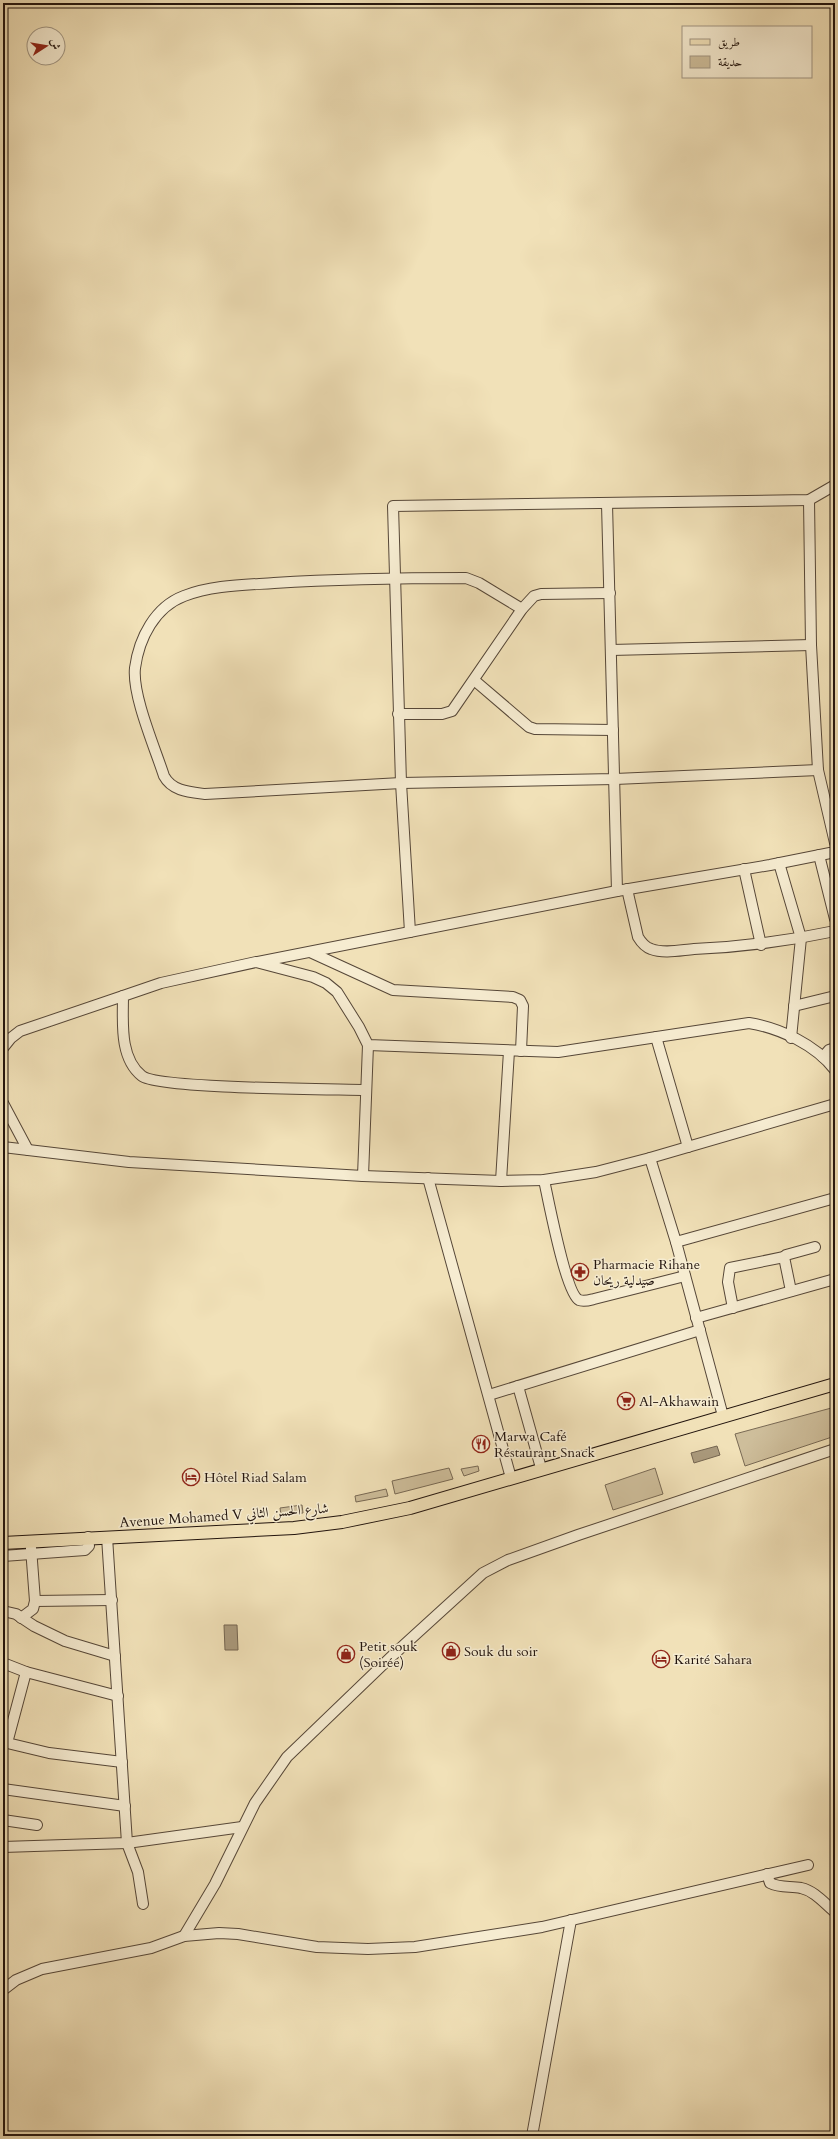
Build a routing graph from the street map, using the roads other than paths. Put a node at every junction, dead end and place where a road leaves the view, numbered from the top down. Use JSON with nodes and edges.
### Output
{"nodes":[{"id":1,"x":835,"y":485,"type":"edge"},
{"id":2,"x":809,"y":500,"type":"junction"},
{"id":3,"x":607,"y":504,"type":"junction"},
{"id":4,"x":394,"y":578,"type":"junction"},
{"id":5,"x":610,"y":592,"type":"junction"},
{"id":6,"x":522,"y":609,"type":"junction"},
{"id":7,"x":812,"y":645,"type":"junction"},
{"id":8,"x":611,"y":650,"type":"junction"},
{"id":9,"x":474,"y":680,"type":"junction"},
{"id":10,"x":398,"y":714,"type":"junction"},
{"id":11,"x":613,"y":730,"type":"junction"},
{"id":12,"x":818,"y":770,"type":"junction"},
{"id":13,"x":615,"y":779,"type":"junction"},
{"id":14,"x":401,"y":783,"type":"junction"},
{"id":15,"x":835,"y":841,"type":"edge"},
{"id":16,"x":835,"y":852,"type":"edge"},
{"id":17,"x":819,"y":855,"type":"junction"},
{"id":18,"x":779,"y":863,"type":"junction"},
{"id":19,"x":744,"y":869,"type":"junction"},
{"id":20,"x":622,"y":890,"type":"junction"},
{"id":21,"x":835,"y":919,"type":"edge"},
{"id":22,"x":835,"y":931,"type":"edge"},
{"id":23,"x":410,"y":932,"type":"junction"},
{"id":24,"x":801,"y":938,"type":"junction"},
{"id":25,"x":762,"y":944,"type":"junction"},
{"id":26,"x":310,"y":952,"type":"junction"},
{"id":27,"x":256,"y":962,"type":"junction"},
{"id":28,"x":123,"y":996,"type":"junction"},
{"id":29,"x":835,"y":996,"type":"edge"},
{"id":30,"x":794,"y":1006,"type":"junction"},
{"id":31,"x":656,"y":1037,"type":"junction"},
{"id":32,"x":792,"y":1038,"type":"junction"},
{"id":33,"x":368,"y":1045,"type":"junction"},
{"id":34,"x":3,"y":1048,"type":"edge"},
{"id":35,"x":835,"y":1048,"type":"edge"},
{"id":36,"x":509,"y":1051,"type":"junction"},
{"id":37,"x":520,"y":1051,"type":"junction"},
{"id":38,"x":823,"y":1057,"type":"junction"},
{"id":39,"x":835,"y":1070,"type":"edge"},
{"id":40,"x":366,"y":1090,"type":"junction"},
{"id":41,"x":3,"y":1103,"type":"edge"},
{"id":42,"x":835,"y":1104,"type":"edge"},
{"id":43,"x":3,"y":1147,"type":"edge"},
{"id":44,"x":688,"y":1147,"type":"junction"},
{"id":45,"x":28,"y":1150,"type":"junction"},
{"id":46,"x":650,"y":1158,"type":"junction"},
{"id":47,"x":363,"y":1176,"type":"junction"},
{"id":48,"x":428,"y":1178,"type":"junction"},
{"id":49,"x":544,"y":1180,"type":"junction"},
{"id":50,"x":501,"y":1181,"type":"junction"},
{"id":51,"x":835,"y":1198,"type":"edge"},
{"id":52,"x":676,"y":1242,"type":"junction"},
{"id":53,"x":816,"y":1247,"type":"dead end"},
{"id":54,"x":784,"y":1257,"type":"junction"},
{"id":55,"x":685,"y":1276,"type":"junction"},
{"id":56,"x":835,"y":1279,"type":"edge"},
{"id":57,"x":792,"y":1291,"type":"junction"},
{"id":58,"x":733,"y":1308,"type":"junction"},
{"id":59,"x":696,"y":1318,"type":"junction"},
{"id":60,"x":700,"y":1330,"type":"junction"},
{"id":61,"x":835,"y":1384,"type":"edge"},
{"id":62,"x":518,"y":1386,"type":"junction"},
{"id":63,"x":489,"y":1395,"type":"junction"},
{"id":64,"x":723,"y":1416,"type":"junction"},
{"id":65,"x":835,"y":1449,"type":"edge"},
{"id":66,"x":542,"y":1468,"type":"junction"},
{"id":67,"x":511,"y":1478,"type":"junction"},
{"id":68,"x":107,"y":1537,"type":"junction"},
{"id":69,"x":88,"y":1538,"type":"junction"},
{"id":70,"x":31,"y":1540,"type":"junction"},
{"id":71,"x":3,"y":1543,"type":"edge"},
{"id":72,"x":31,"y":1553,"type":"junction"},
{"id":73,"x":3,"y":1556,"type":"edge"},
{"id":74,"x":112,"y":1600,"type":"junction"},
{"id":75,"x":35,"y":1601,"type":"junction"},
{"id":76,"x":3,"y":1611,"type":"edge"},
{"id":77,"x":21,"y":1618,"type":"junction"},
{"id":78,"x":115,"y":1656,"type":"junction"},
{"id":79,"x":3,"y":1663,"type":"edge"},
{"id":80,"x":26,"y":1672,"type":"junction"},
{"id":81,"x":118,"y":1696,"type":"junction"},
{"id":82,"x":5,"y":1742,"type":"edge"},
{"id":83,"x":122,"y":1762,"type":"junction"},
{"id":84,"x":3,"y":1789,"type":"edge"},
{"id":85,"x":125,"y":1806,"type":"junction"},
{"id":86,"x":3,"y":1820,"type":"edge"},
{"id":87,"x":37,"y":1825,"type":"dead end"},
{"id":88,"x":242,"y":1827,"type":"junction"},
{"id":89,"x":127,"y":1843,"type":"junction"},
{"id":90,"x":3,"y":1847,"type":"edge"},
{"id":91,"x":808,"y":1865,"type":"dead end"},
{"id":92,"x":767,"y":1874,"type":"junction"},
{"id":93,"x":143,"y":1904,"type":"dead end"},
{"id":94,"x":835,"y":1912,"type":"edge"},
{"id":95,"x":571,"y":1920,"type":"junction"},
{"id":96,"x":184,"y":1936,"type":"junction"},
{"id":97,"x":3,"y":1990,"type":"edge"},
{"id":98,"x":532,"y":2136,"type":"edge"}],
"edges":[{"from":1,"to":2,"type":"street"},
{"from":2,"to":3,"type":"street"},
{"from":2,"to":7,"type":"street"},
{"from":3,"to":4,"type":"street"},
{"from":3,"to":5,"type":"street"},
{"from":4,"to":6,"type":"street"},
{"from":4,"to":10,"type":"street"},
{"from":4,"to":14,"type":"street"},
{"from":5,"to":6,"type":"street"},
{"from":5,"to":8,"type":"street"},
{"from":6,"to":9,"type":"street"},
{"from":7,"to":8,"type":"street"},
{"from":7,"to":12,"type":"street"},
{"from":8,"to":11,"type":"street"},
{"from":9,"to":10,"type":"street"},
{"from":9,"to":11,"type":"street"},
{"from":10,"to":14,"type":"street"},
{"from":11,"to":13,"type":"street"},
{"from":12,"to":13,"type":"street"},
{"from":12,"to":15,"type":"street"},
{"from":13,"to":14,"type":"street"},
{"from":13,"to":20,"type":"street"},
{"from":14,"to":23,"type":"street"},
{"from":16,"to":17,"type":"street"},
{"from":17,"to":18,"type":"street"},
{"from":17,"to":21,"type":"street"},
{"from":18,"to":19,"type":"street"},
{"from":18,"to":24,"type":"street"},
{"from":19,"to":20,"type":"street"},
{"from":19,"to":25,"type":"street"},
{"from":20,"to":23,"type":"street"},
{"from":20,"to":25,"type":"street"},
{"from":22,"to":24,"type":"street"},
{"from":23,"to":26,"type":"street"},
{"from":24,"to":25,"type":"street"},
{"from":24,"to":30,"type":"street"},
{"from":26,"to":27,"type":"street"},
{"from":26,"to":37,"type":"street"},
{"from":27,"to":28,"type":"street"},
{"from":27,"to":33,"type":"street"},
{"from":28,"to":34,"type":"street"},
{"from":28,"to":40,"type":"street"},
{"from":29,"to":30,"type":"street"},
{"from":30,"to":32,"type":"street"},
{"from":31,"to":32,"type":"street"},
{"from":31,"to":37,"type":"street"},
{"from":31,"to":44,"type":"street"},
{"from":32,"to":38,"type":"street"},
{"from":33,"to":36,"type":"street"},
{"from":33,"to":40,"type":"street"},
{"from":35,"to":38,"type":"street"},
{"from":36,"to":37,"type":"street"},
{"from":36,"to":50,"type":"street"},
{"from":38,"to":39,"type":"street"},
{"from":40,"to":47,"type":"street"},
{"from":41,"to":45,"type":"street"},
{"from":42,"to":44,"type":"street"},
{"from":43,"to":45,"type":"street"},
{"from":44,"to":46,"type":"street"},
{"from":45,"to":47,"type":"street"},
{"from":46,"to":49,"type":"street"},
{"from":46,"to":52,"type":"street"},
{"from":47,"to":48,"type":"street"},
{"from":48,"to":50,"type":"street"},
{"from":48,"to":63,"type":"street"},
{"from":49,"to":50,"type":"street"},
{"from":49,"to":55,"type":"street"},
{"from":51,"to":52,"type":"street"},
{"from":52,"to":55,"type":"street"},
{"from":53,"to":54,"type":"street"},
{"from":54,"to":57,"type":"street"},
{"from":54,"to":58,"type":"street"},
{"from":55,"to":59,"type":"street"},
{"from":56,"to":57,"type":"street"},
{"from":57,"to":58,"type":"street"},
{"from":58,"to":59,"type":"street"},
{"from":59,"to":60,"type":"street"},
{"from":60,"to":62,"type":"street"},
{"from":60,"to":64,"type":"street"},
{"from":61,"to":64,"type":"main road","name":"Avenue Mohamed V شارع الحسن الثاني"},
{"from":62,"to":63,"type":"street"},
{"from":62,"to":66,"type":"street"},
{"from":63,"to":67,"type":"street"},
{"from":64,"to":66,"type":"main road","name":"Avenue Mohamed V شارع الحسن الثاني"},
{"from":65,"to":88,"type":"street"},
{"from":66,"to":67,"type":"main road","name":"Avenue Mohamed V شارع الحسن الثاني"},
{"from":67,"to":68,"type":"main road","name":"Avenue Mohamed V شارع الحسن الثاني"},
{"from":68,"to":69,"type":"main road","name":"Avenue Mohamed V شارع الحسن الثاني"},
{"from":68,"to":74,"type":"street"},
{"from":69,"to":70,"type":"main road","name":"Avenue Mohamed V شارع الحسن الثاني"},
{"from":69,"to":72,"type":"street"},
{"from":70,"to":71,"type":"main road","name":"Avenue Mohamed V شارع الحسن الثاني"},
{"from":70,"to":72,"type":"street"},
{"from":72,"to":73,"type":"street"},
{"from":72,"to":75,"type":"street"},
{"from":74,"to":75,"type":"street"},
{"from":74,"to":78,"type":"street"},
{"from":75,"to":77,"type":"street"},
{"from":76,"to":77,"type":"street"},
{"from":77,"to":78,"type":"street"},
{"from":78,"to":81,"type":"street"},
{"from":79,"to":80,"type":"street"},
{"from":80,"to":81,"type":"street"},
{"from":80,"to":82,"type":"street"},
{"from":81,"to":83,"type":"street"},
{"from":82,"to":83,"type":"street"},
{"from":83,"to":85,"type":"street"},
{"from":84,"to":85,"type":"street"},
{"from":85,"to":89,"type":"street"},
{"from":86,"to":87,"type":"street"},
{"from":88,"to":89,"type":"street"},
{"from":88,"to":96,"type":"street"},
{"from":89,"to":90,"type":"street"},
{"from":89,"to":93,"type":"street"},
{"from":91,"to":92,"type":"street"},
{"from":92,"to":94,"type":"street"},
{"from":92,"to":95,"type":"street"},
{"from":95,"to":96,"type":"street"},
{"from":95,"to":98,"type":"street"},
{"from":96,"to":97,"type":"street"}]}
